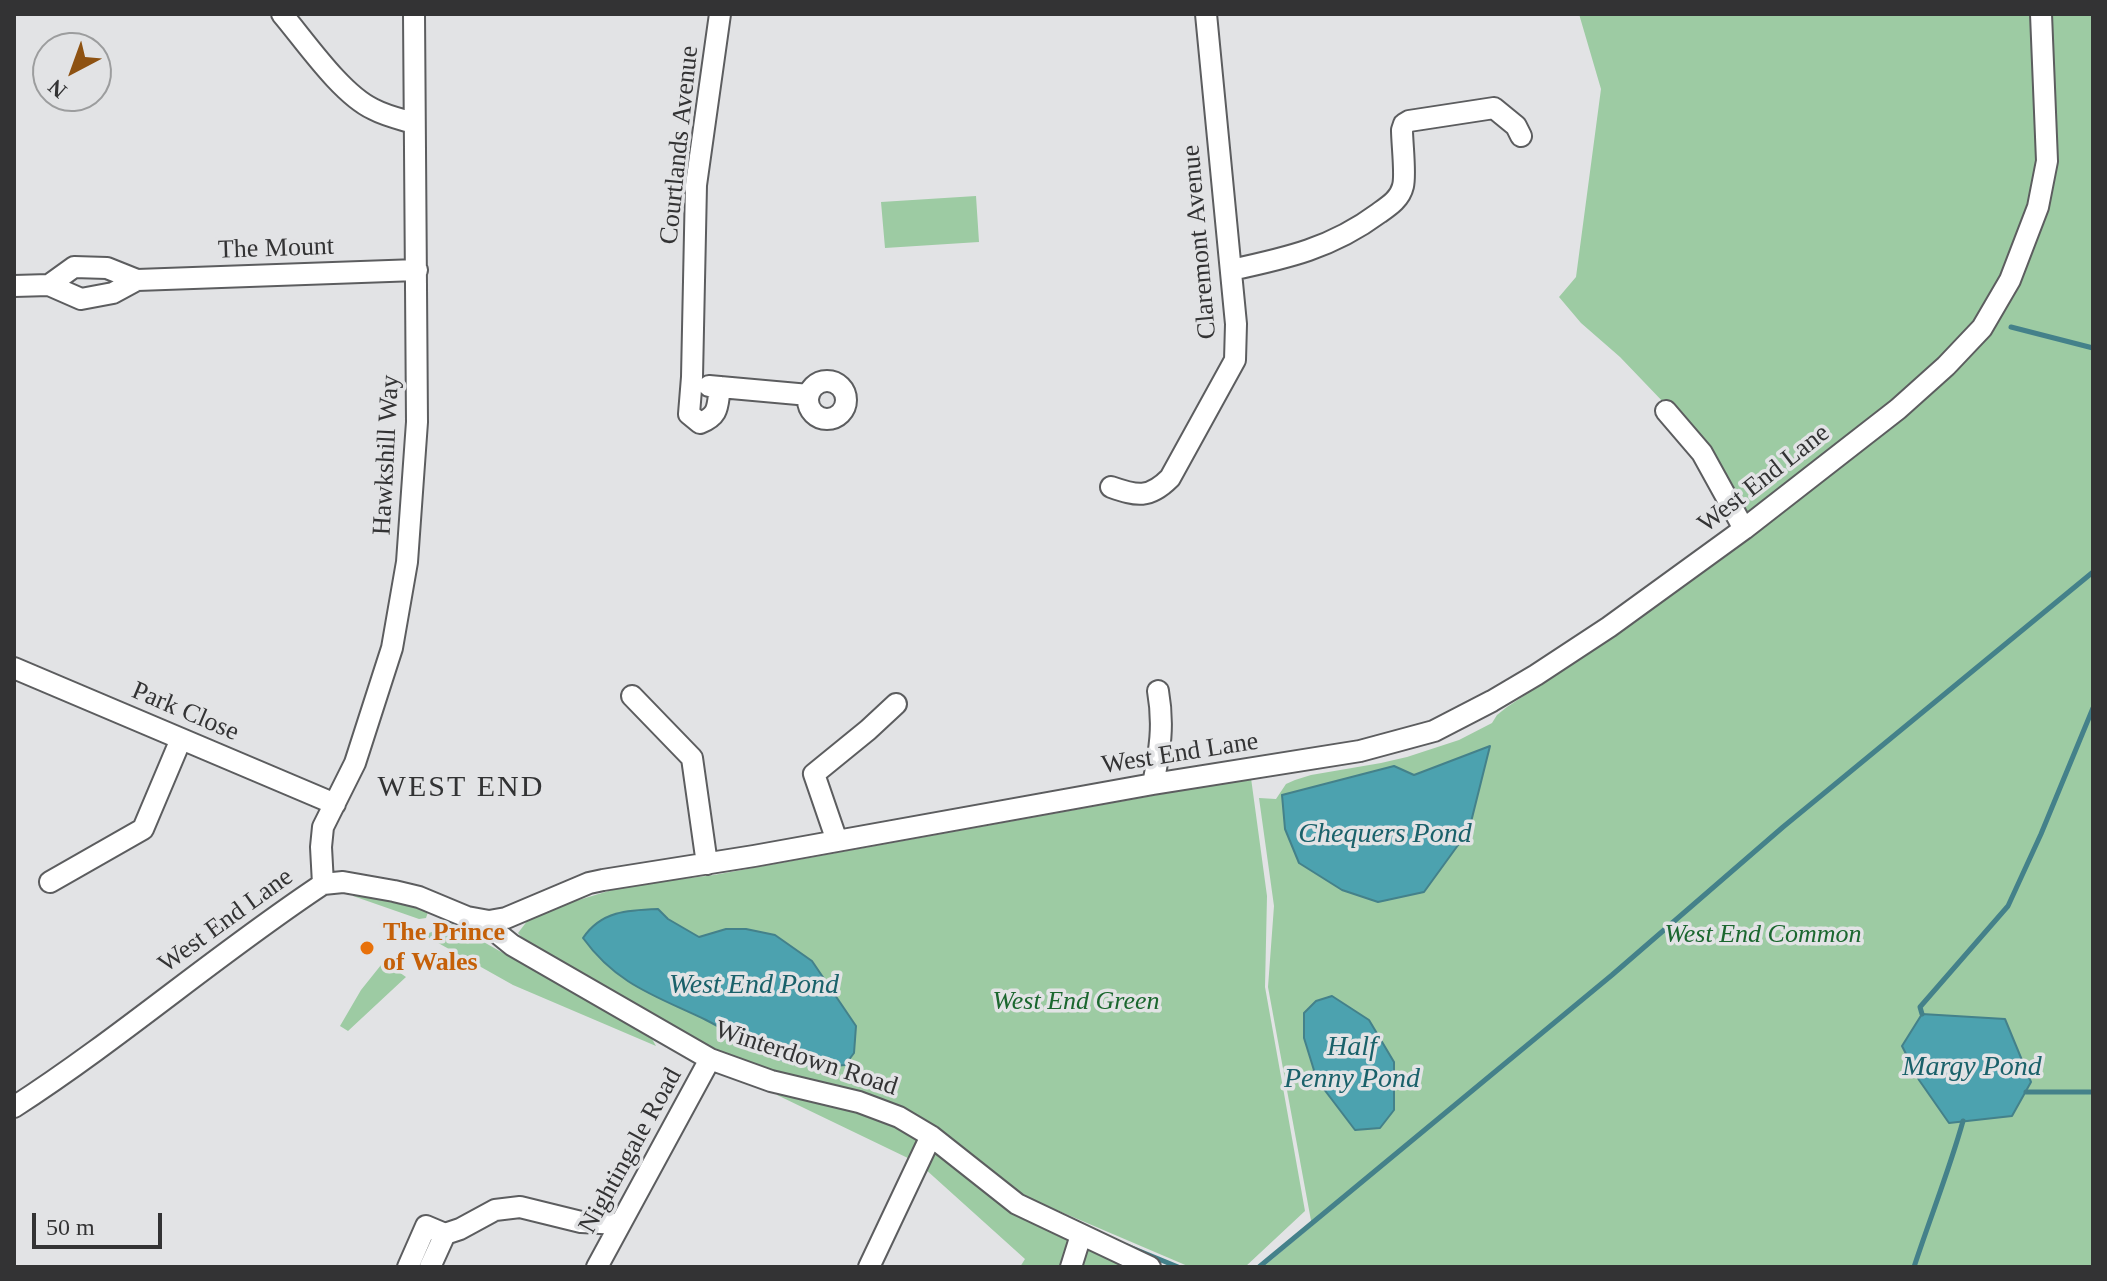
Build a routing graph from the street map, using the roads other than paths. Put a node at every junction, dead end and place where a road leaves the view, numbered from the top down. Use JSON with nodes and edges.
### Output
{"nodes":[{"id":1,"x":282,"y":14,"type":"edge"},
{"id":2,"x":414,"y":14,"type":"edge"},
{"id":3,"x":720,"y":14,"type":"edge"},
{"id":4,"x":1206,"y":14,"type":"edge"},
{"id":5,"x":2041,"y":14,"type":"edge"},
{"id":6,"x":414,"y":123,"type":"junction"},
{"id":7,"x":1521,"y":136,"type":"dead end"},
{"id":8,"x":417,"y":270,"type":"junction"},
{"id":9,"x":1231,"y":270,"type":"junction"},
{"id":10,"x":137,"y":280,"type":"junction"},
{"id":11,"x":49,"y":285,"type":"junction"},
{"id":12,"x":14,"y":286,"type":"edge"},
{"id":13,"x":692,"y":377,"type":"junction"},
{"id":14,"x":720,"y":387,"type":"junction"},
{"id":15,"x":809,"y":395,"type":"dead end"},
{"id":16,"x":1666,"y":411,"type":"dead end"},
{"id":17,"x":1111,"y":487,"type":"dead end"},
{"id":18,"x":1744,"y":529,"type":"junction"},
{"id":19,"x":14,"y":668,"type":"edge"},
{"id":20,"x":1158,"y":691,"type":"dead end"},
{"id":21,"x":632,"y":696,"type":"dead end"},
{"id":22,"x":896,"y":704,"type":"dead end"},
{"id":23,"x":181,"y":739,"type":"junction"},
{"id":24,"x":1153,"y":784,"type":"junction"},
{"id":25,"x":335,"y":804,"type":"junction"},
{"id":26,"x":837,"y":841,"type":"junction"},
{"id":27,"x":707,"y":864,"type":"junction"},
{"id":28,"x":50,"y":882,"type":"dead end"},
{"id":29,"x":323,"y":884,"type":"junction"},
{"id":30,"x":489,"y":921,"type":"junction"},
{"id":31,"x":710,"y":1059,"type":"junction"},
{"id":32,"x":14,"y":1107,"type":"edge"},
{"id":33,"x":931,"y":1136,"type":"junction"},
{"id":34,"x":620,"y":1224,"type":"junction"},
{"id":35,"x":445,"y":1234,"type":"junction"},
{"id":36,"x":1081,"y":1235,"type":"junction"},
{"id":37,"x":408,"y":1267,"type":"edge"},
{"id":38,"x":430,"y":1267,"type":"edge"},
{"id":39,"x":597,"y":1267,"type":"edge"},
{"id":40,"x":869,"y":1267,"type":"edge"},
{"id":41,"x":1071,"y":1267,"type":"edge"},
{"id":42,"x":1150,"y":1267,"type":"edge"}],
"edges":[{"from":1,"to":6,"type":"street"},
{"from":2,"to":6,"type":"street","name":"Hawkshill Way"},
{"from":3,"to":13,"type":"street","name":"Courtlands Avenue"},
{"from":4,"to":9,"type":"street","name":"Claremont Avenue"},
{"from":5,"to":18,"type":"street","name":"West End Lane"},
{"from":6,"to":8,"type":"street","name":"Hawkshill Way"},
{"from":7,"to":9,"type":"street"},
{"from":8,"to":10,"type":"street","name":"The Mount"},
{"from":8,"to":25,"type":"street","name":"Hawkshill Way"},
{"from":9,"to":17,"type":"street","name":"Claremont Avenue"},
{"from":10,"to":11,"type":"street","name":"The Mount"},
{"from":10,"to":11,"type":"street","name":"The Mount"},
{"from":11,"to":12,"type":"street","name":"The Mount"},
{"from":13,"to":14,"type":"street"},
{"from":13,"to":14,"type":"street","name":"Courtlands Avenue"},
{"from":14,"to":15,"type":"street"},
{"from":16,"to":18,"type":"street"},
{"from":18,"to":24,"type":"street","name":"West End Lane"},
{"from":19,"to":23,"type":"street","name":"Park Close"},
{"from":20,"to":24,"type":"street"},
{"from":21,"to":27,"type":"street"},
{"from":22,"to":26,"type":"street"},
{"from":23,"to":25,"type":"street","name":"Park Close"},
{"from":23,"to":28,"type":"street"},
{"from":24,"to":26,"type":"street","name":"West End Lane"},
{"from":25,"to":29,"type":"street","name":"Hawkshill Way"},
{"from":26,"to":27,"type":"street","name":"West End Lane"},
{"from":27,"to":30,"type":"street","name":"West End Lane"},
{"from":29,"to":30,"type":"street","name":"West End Lane"},
{"from":29,"to":32,"type":"street","name":"West End Lane"},
{"from":30,"to":31,"type":"street","name":"Winterdown Road"},
{"from":31,"to":33,"type":"street","name":"Winterdown Road"},
{"from":31,"to":34,"type":"street","name":"Nightingale Road"},
{"from":33,"to":36,"type":"street","name":"Winterdown Road"},
{"from":33,"to":40,"type":"street"},
{"from":34,"to":35,"type":"street"},
{"from":34,"to":39,"type":"street","name":"Nightingale Road"},
{"from":35,"to":37,"type":"street"},
{"from":35,"to":38,"type":"street"},
{"from":36,"to":41,"type":"street"},
{"from":36,"to":42,"type":"street","name":"Winterdown Road"}]}
